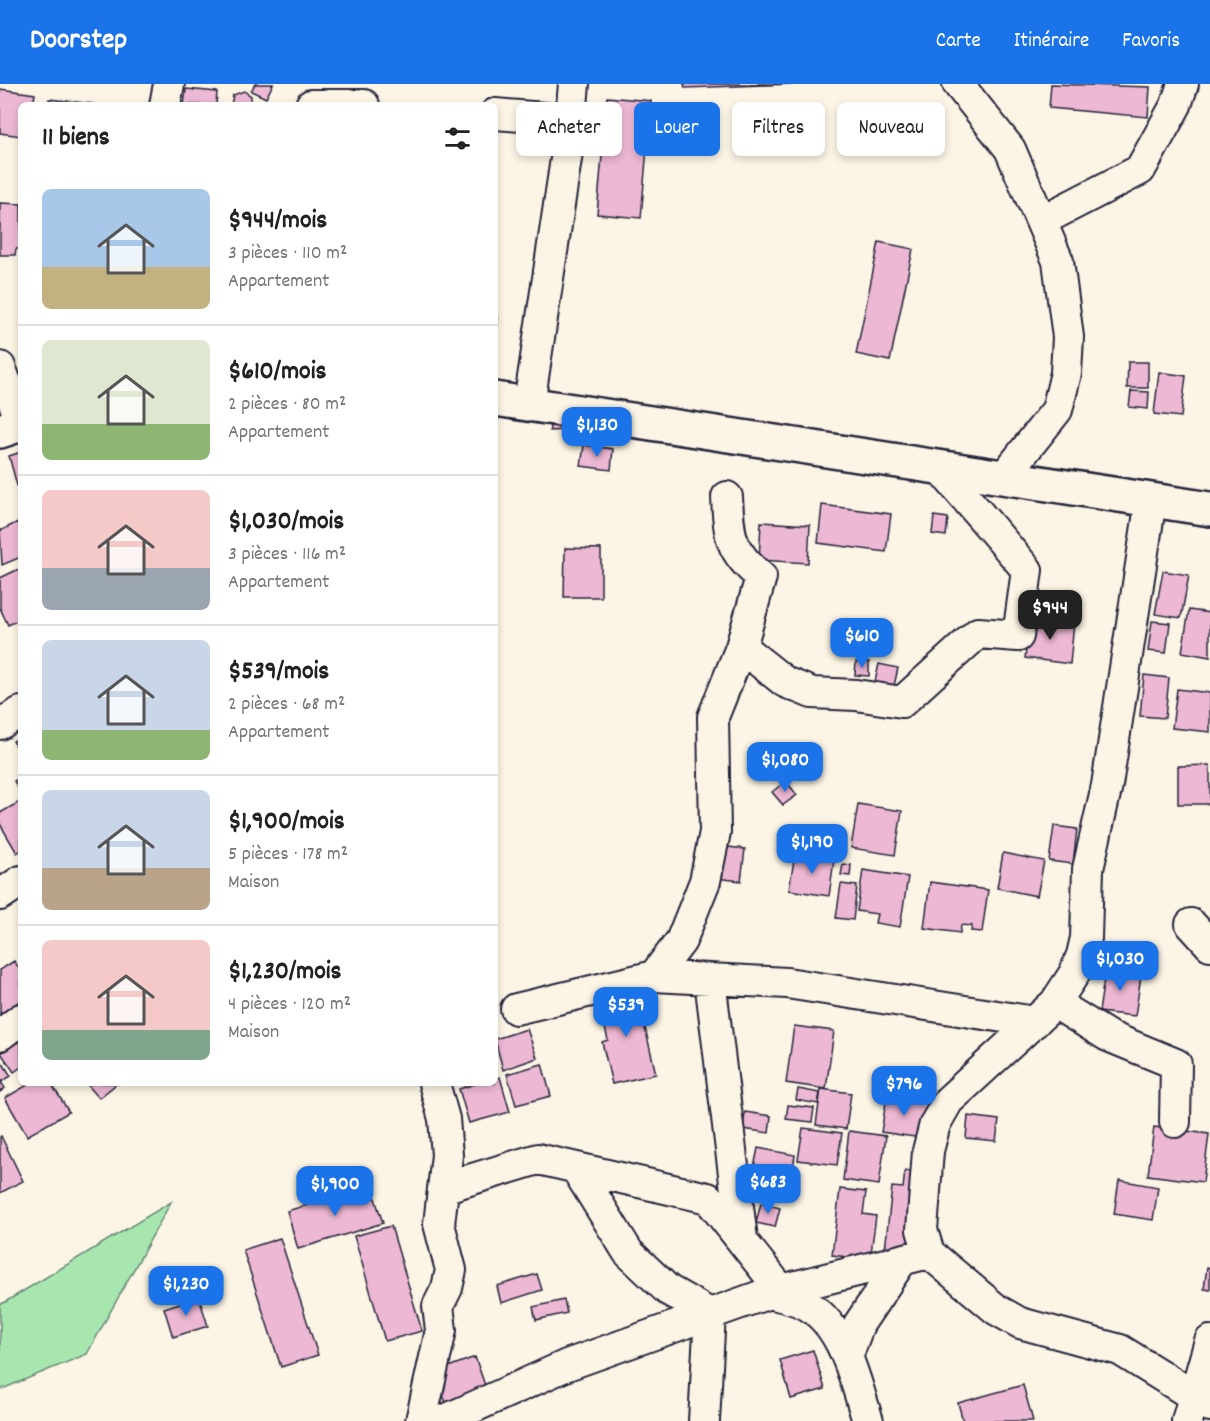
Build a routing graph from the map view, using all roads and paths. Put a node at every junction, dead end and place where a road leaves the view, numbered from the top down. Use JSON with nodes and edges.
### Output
{"nodes":[{"id":1,"x":169,"y":84,"type":"edge"},
{"id":2,"x":323,"y":84,"type":"edge"},
{"id":3,"x":574,"y":84,"type":"edge"},
{"id":4,"x":958,"y":84,"type":"edge"},
{"id":5,"x":1183,"y":84,"type":"edge"},
{"id":6,"x":166,"y":102,"type":"edge"},
{"id":7,"x":353,"y":102,"type":"edge"},
{"id":8,"x":572,"y":102,"type":"edge"},
{"id":9,"x":498,"y":114,"type":"edge"},
{"id":10,"x":516,"y":116,"type":"edge"},
{"id":11,"x":566,"y":156,"type":"edge"},
{"id":12,"x":1041,"y":221,"type":"junction"},
{"id":13,"x":0,"y":367,"type":"edge"},
{"id":14,"x":498,"y":399,"type":"edge"},
{"id":15,"x":529,"y":404,"type":"junction"},
{"id":16,"x":18,"y":415,"type":"edge"},
{"id":17,"x":18,"y":424,"type":"edge"},
{"id":18,"x":0,"y":431,"type":"edge"},
{"id":19,"x":940,"y":468,"type":"junction"},
{"id":20,"x":1004,"y":478,"type":"junction"},
{"id":21,"x":727,"y":497,"type":"dead end"},
{"id":22,"x":1151,"y":500,"type":"junction"},
{"id":23,"x":1210,"y":509,"type":"edge"},
{"id":24,"x":741,"y":647,"type":"junction"},
{"id":25,"x":18,"y":714,"type":"edge"},
{"id":26,"x":0,"y":724,"type":"edge"},
{"id":27,"x":18,"y":883,"type":"edge"},
{"id":28,"x":0,"y":895,"type":"edge"},
{"id":29,"x":654,"y":976,"type":"junction"},
{"id":30,"x":710,"y":980,"type":"junction"},
{"id":31,"x":516,"y":1009,"type":"dead end"},
{"id":32,"x":1045,"y":1012,"type":"junction"},
{"id":33,"x":18,"y":1021,"type":"edge"},
{"id":34,"x":0,"y":1035,"type":"edge"},
{"id":35,"x":435,"y":1086,"type":"edge"},
{"id":36,"x":1175,"y":1122,"type":"dead end"},
{"id":37,"x":576,"y":1168,"type":"junction"},
{"id":38,"x":443,"y":1188,"type":"junction"},
{"id":39,"x":742,"y":1240,"type":"junction"},
{"id":40,"x":916,"y":1257,"type":"junction"},
{"id":41,"x":775,"y":1291,"type":"junction"},
{"id":42,"x":710,"y":1314,"type":"junction"},
{"id":43,"x":1210,"y":1341,"type":"edge"},
{"id":44,"x":847,"y":1357,"type":"junction"},
{"id":45,"x":1197,"y":1407,"type":"edge"},
{"id":46,"x":421,"y":1421,"type":"edge"},
{"id":47,"x":443,"y":1421,"type":"edge"},
{"id":48,"x":704,"y":1421,"type":"edge"},
{"id":49,"x":868,"y":1421,"type":"edge"}],
"edges":[{"from":1,"to":6,"type":"street"},
{"from":2,"to":7,"type":"street"},
{"from":3,"to":8,"type":"street"},
{"from":4,"to":12,"type":"street"},
{"from":5,"to":12,"type":"street"},
{"from":9,"to":10,"type":"street"},
{"from":11,"to":15,"type":"street"},
{"from":12,"to":20,"type":"street"},
{"from":13,"to":16,"type":"street"},
{"from":14,"to":15,"type":"street"},
{"from":15,"to":19,"type":"street"},
{"from":17,"to":18,"type":"street"},
{"from":19,"to":20,"type":"street"},
{"from":19,"to":24,"type":"street"},
{"from":20,"to":22,"type":"street"},
{"from":21,"to":24,"type":"street"},
{"from":22,"to":23,"type":"street"},
{"from":22,"to":32,"type":"street"},
{"from":24,"to":29,"type":"street"},
{"from":25,"to":26,"type":"street"},
{"from":27,"to":28,"type":"street"},
{"from":29,"to":30,"type":"street"},
{"from":29,"to":31,"type":"street"},
{"from":30,"to":32,"type":"street"},
{"from":30,"to":39,"type":"street"},
{"from":32,"to":36,"type":"street"},
{"from":32,"to":40,"type":"street"},
{"from":33,"to":34,"type":"street"},
{"from":35,"to":38,"type":"street"},
{"from":37,"to":38,"type":"street"},
{"from":37,"to":39,"type":"street"},
{"from":37,"to":42,"type":"street"},
{"from":38,"to":46,"type":"street"},
{"from":39,"to":41,"type":"street"},
{"from":40,"to":41,"type":"street"},
{"from":40,"to":44,"type":"street"},
{"from":40,"to":45,"type":"street"},
{"from":41,"to":42,"type":"street"},
{"from":41,"to":44,"type":"street"},
{"from":42,"to":47,"type":"street"},
{"from":42,"to":48,"type":"street"},
{"from":43,"to":45,"type":"street"},
{"from":44,"to":49,"type":"street"}]}
